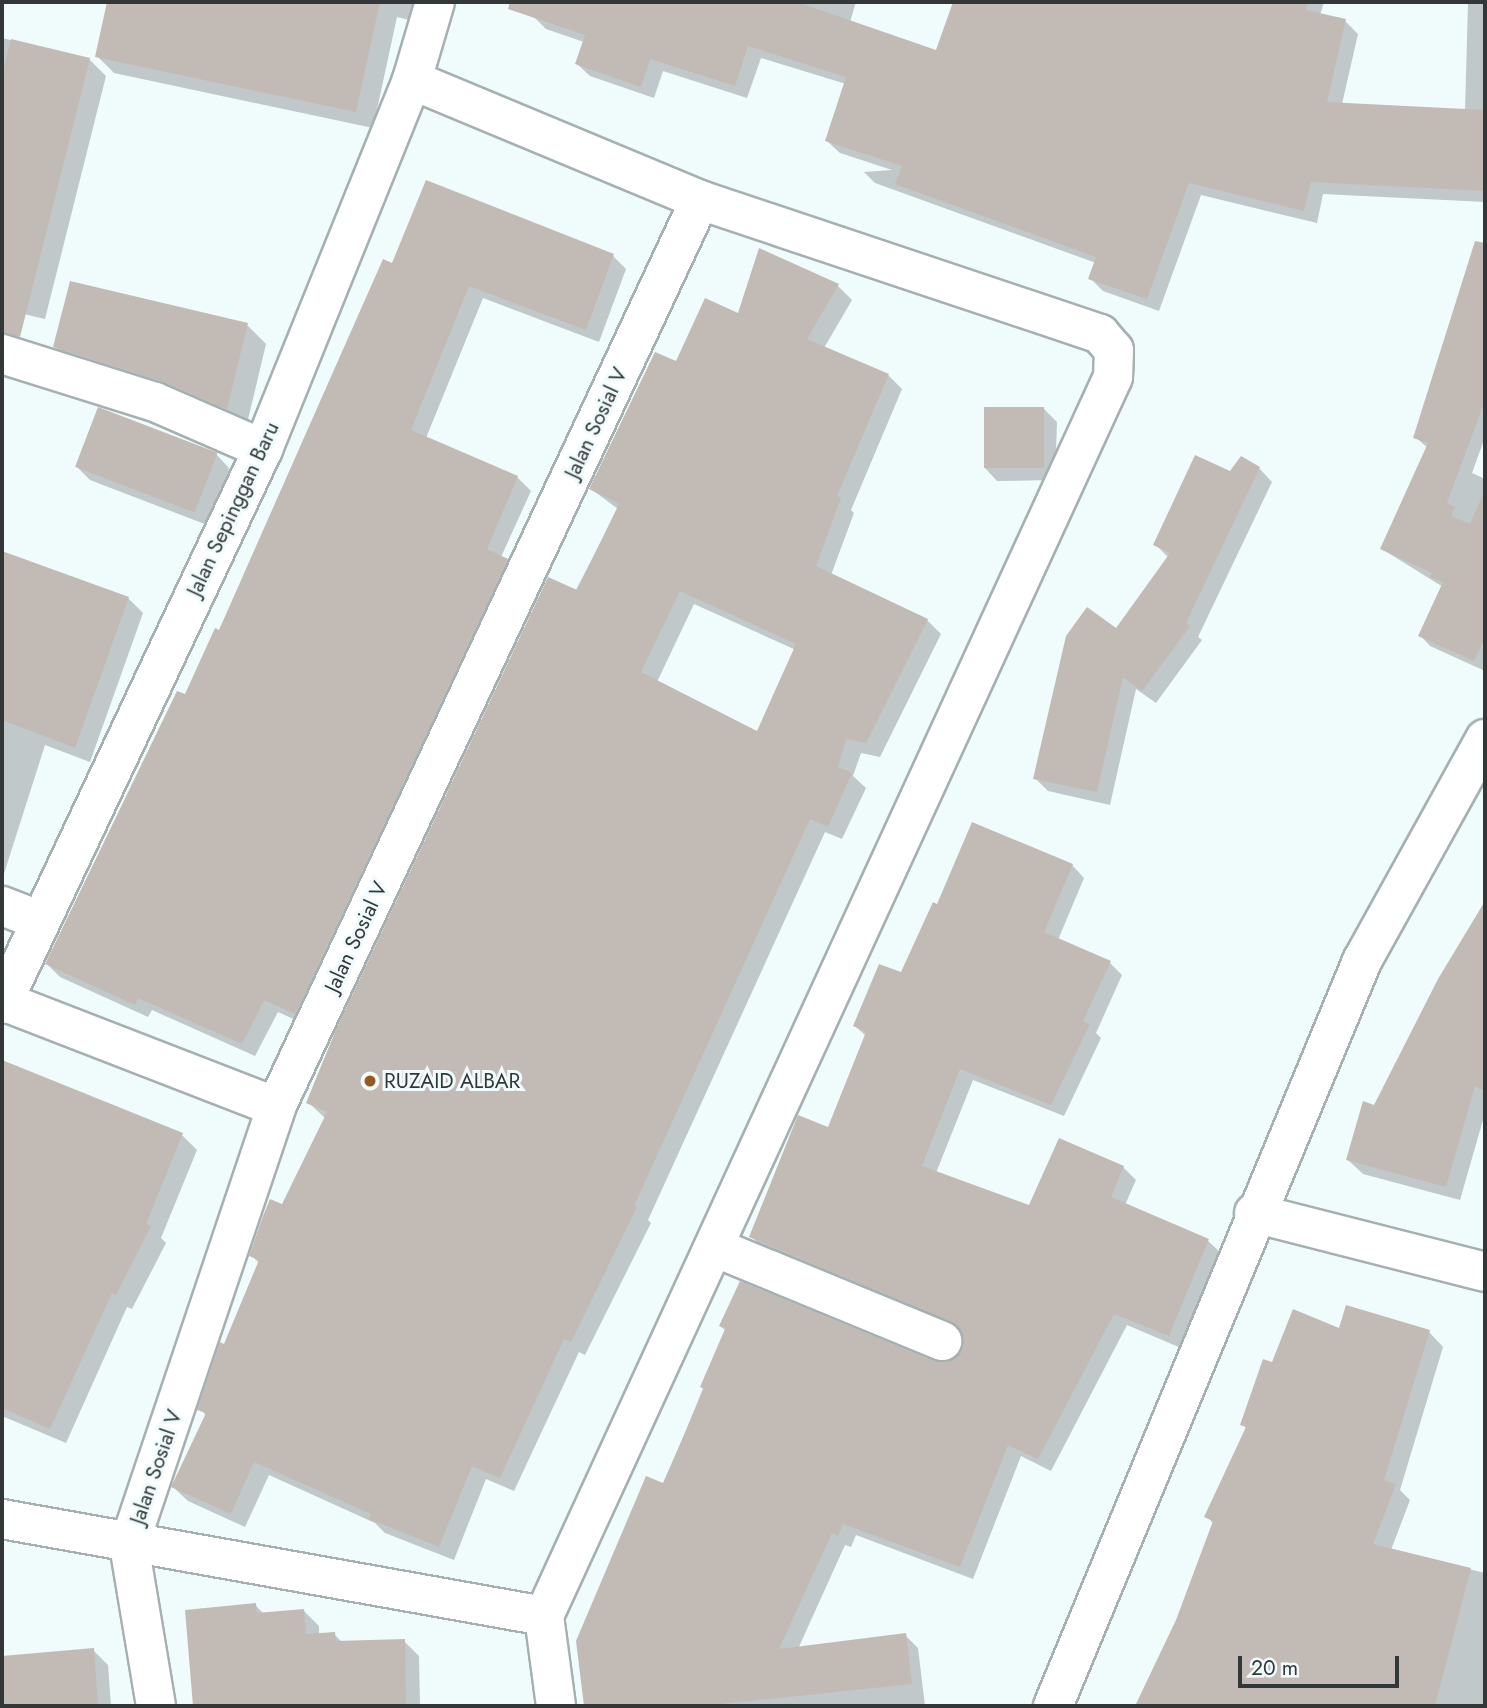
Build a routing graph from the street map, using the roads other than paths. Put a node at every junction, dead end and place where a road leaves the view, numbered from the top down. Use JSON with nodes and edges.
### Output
{"nodes":[{"id":1,"x":435,"y":2,"type":"edge"},
{"id":2,"x":412,"y":80,"type":"junction"},
{"id":3,"x":700,"y":200,"type":"junction"},
{"id":4,"x":2,"y":354,"type":"edge"},
{"id":5,"x":263,"y":449,"type":"junction"},
{"id":6,"x":1485,"y":739,"type":"edge"},
{"id":7,"x":2,"y":906,"type":"edge"},
{"id":8,"x":39,"y":920,"type":"junction"},
{"id":9,"x":2,"y":1003,"type":"edge"},
{"id":10,"x":276,"y":1107,"type":"junction"},
{"id":11,"x":1255,"y":1213,"type":"junction"},
{"id":12,"x":714,"y":1247,"type":"junction"},
{"id":13,"x":1485,"y":1272,"type":"edge"},
{"id":14,"x":942,"y":1341,"type":"dead end"},
{"id":15,"x":2,"y":1519,"type":"edge"},
{"id":16,"x":129,"y":1545,"type":"junction"},
{"id":17,"x":544,"y":1616,"type":"junction"},
{"id":18,"x":156,"y":1706,"type":"edge"},
{"id":19,"x":556,"y":1706,"type":"edge"},
{"id":20,"x":1053,"y":1706,"type":"edge"}],
"edges":[{"from":1,"to":2,"type":"street","name":"Jalan Sepinggan Baru"},
{"from":2,"to":3,"type":"street"},
{"from":2,"to":5,"type":"street","name":"Jalan Sepinggan Baru"},
{"from":3,"to":10,"type":"street","name":"Jalan Sosial V"},
{"from":3,"to":12,"type":"street"},
{"from":4,"to":5,"type":"street"},
{"from":5,"to":8,"type":"street","name":"Jalan Sepinggan Baru"},
{"from":6,"to":11,"type":"street"},
{"from":7,"to":8,"type":"street"},
{"from":8,"to":9,"type":"street","name":"Jalan Sepinggan Baru"},
{"from":9,"to":10,"type":"street"},
{"from":10,"to":16,"type":"street","name":"Jalan Sosial V"},
{"from":11,"to":13,"type":"street"},
{"from":11,"to":20,"type":"street"},
{"from":12,"to":14,"type":"street"},
{"from":12,"to":17,"type":"street"},
{"from":15,"to":16,"type":"street"},
{"from":16,"to":17,"type":"street"},
{"from":16,"to":18,"type":"street","name":"Jalan Sosial V"},
{"from":17,"to":19,"type":"street"}]}
